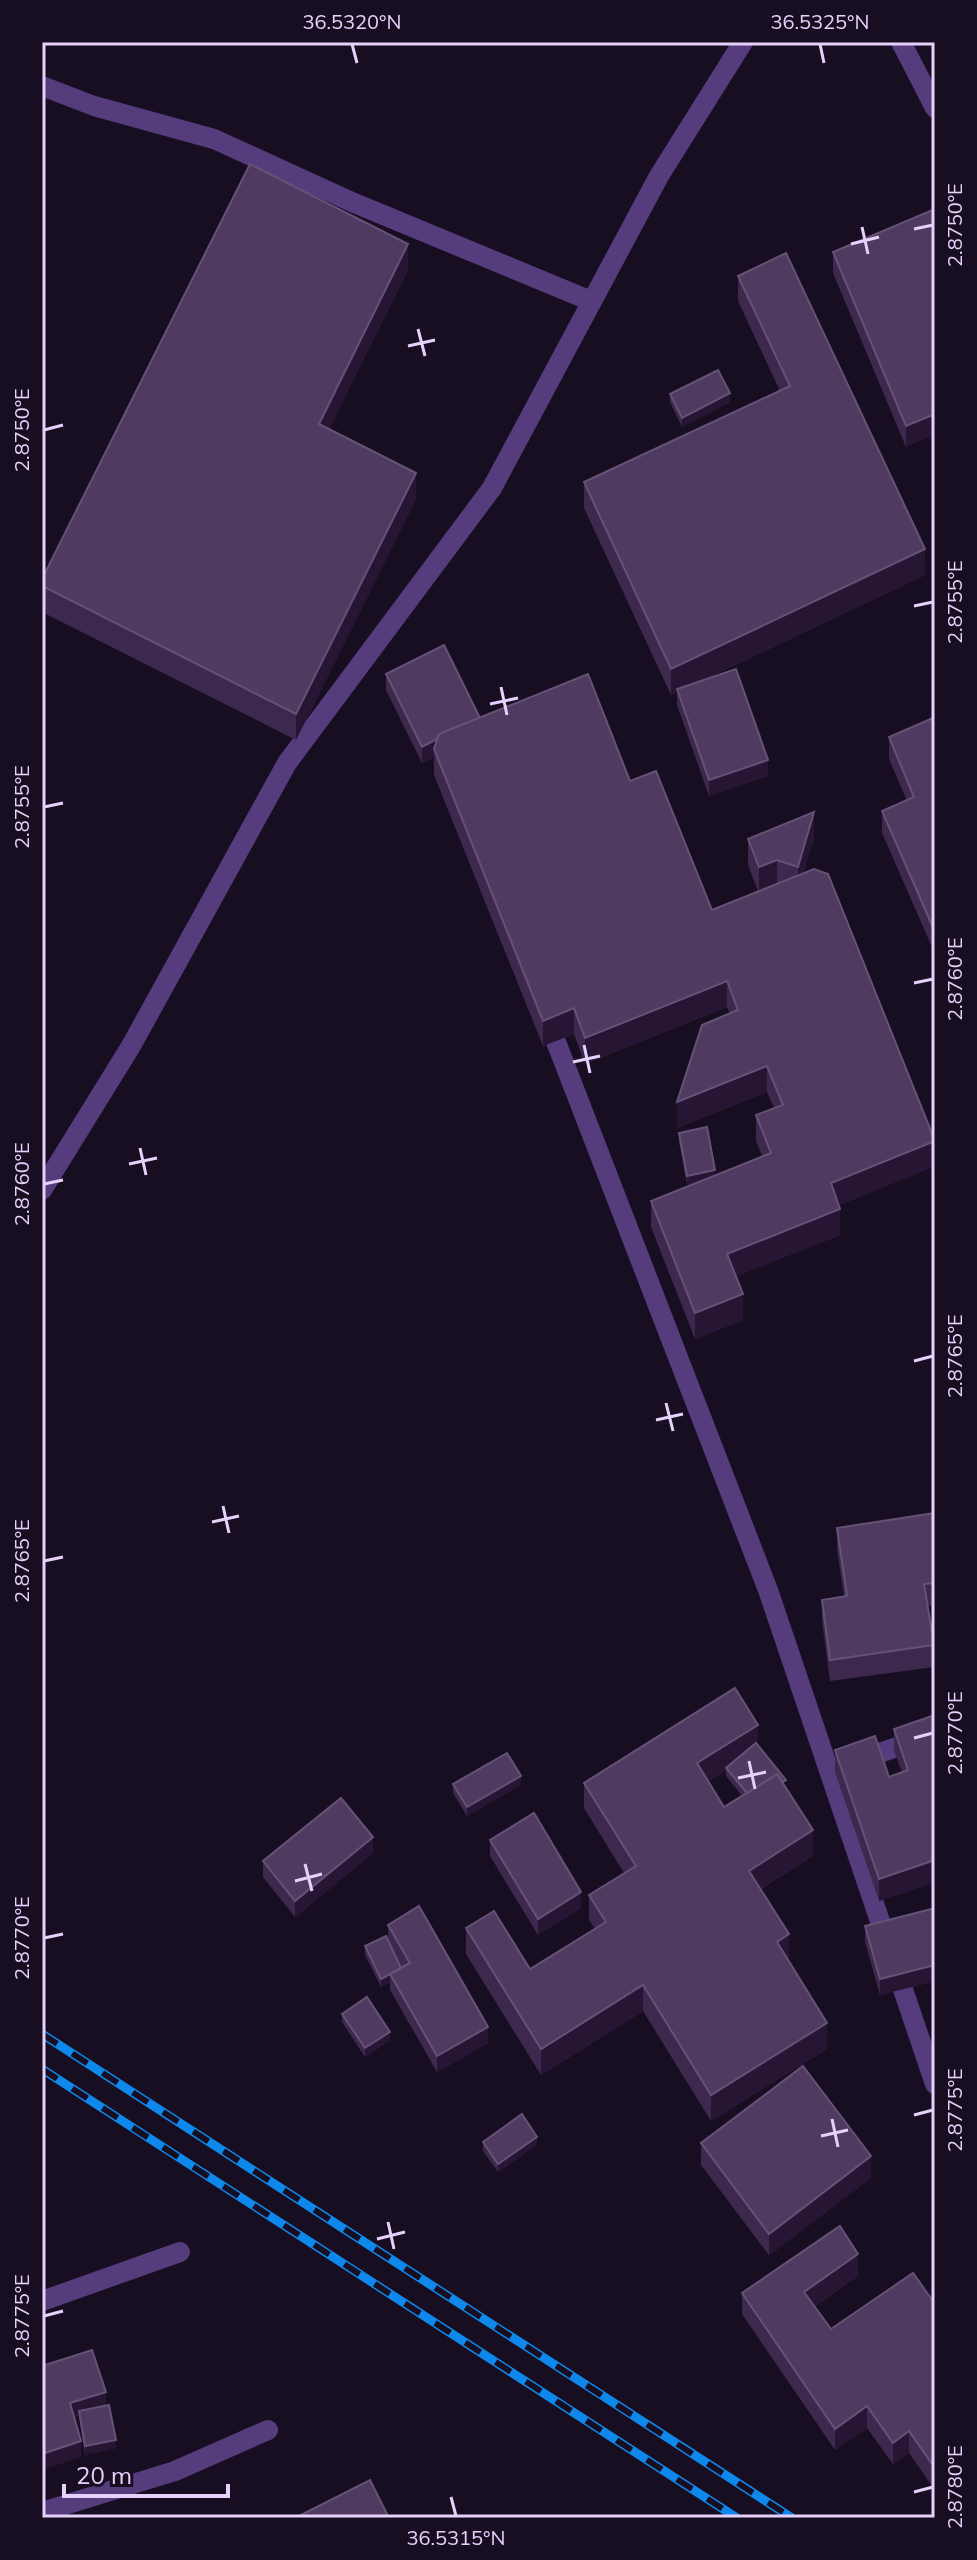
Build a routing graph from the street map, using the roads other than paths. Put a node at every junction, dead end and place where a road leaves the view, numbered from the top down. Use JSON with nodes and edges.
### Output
{"nodes":[{"id":1,"x":743,"y":42,"type":"edge"},
{"id":2,"x":901,"y":42,"type":"edge"},
{"id":3,"x":42,"y":86,"type":"edge"},
{"id":4,"x":935,"y":108,"type":"edge"},
{"id":5,"x":591,"y":301,"type":"junction"},
{"id":6,"x":542,"y":1005,"type":"edge"},
{"id":7,"x":42,"y":1190,"type":"edge"},
{"id":8,"x":935,"y":1734,"type":"edge"},
{"id":9,"x":829,"y":1770,"type":"junction"},
{"id":10,"x":933,"y":2075,"type":"edge"},
{"id":11,"x":180,"y":2252,"type":"dead end"},
{"id":12,"x":42,"y":2301,"type":"edge"},
{"id":13,"x":268,"y":2430,"type":"dead end"},
{"id":14,"x":42,"y":2512,"type":"edge"}],
"edges":[{"from":1,"to":5,"type":"street"},
{"from":2,"to":4,"type":"street"},
{"from":3,"to":5,"type":"street"},
{"from":5,"to":7,"type":"street"},
{"from":6,"to":9,"type":"street"},
{"from":8,"to":9,"type":"street"},
{"from":9,"to":10,"type":"street"},
{"from":11,"to":12,"type":"street"},
{"from":13,"to":14,"type":"street"}]}
